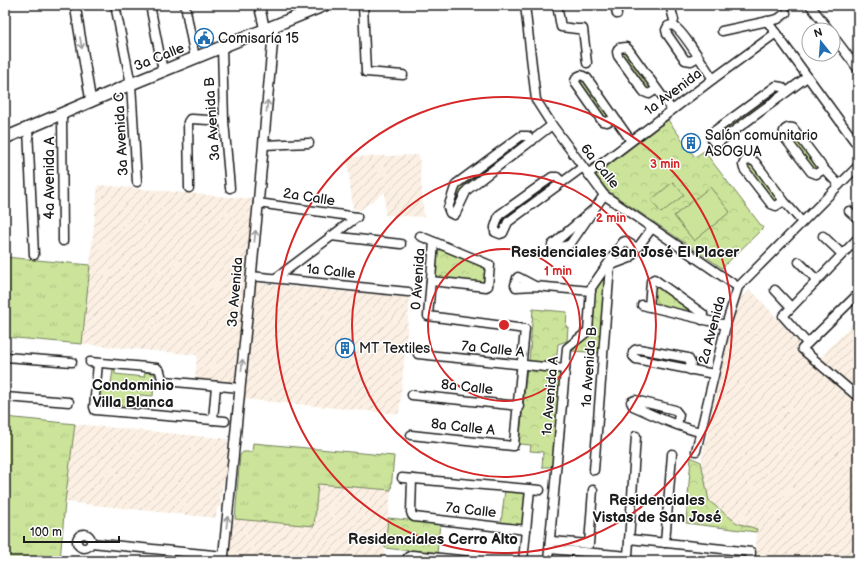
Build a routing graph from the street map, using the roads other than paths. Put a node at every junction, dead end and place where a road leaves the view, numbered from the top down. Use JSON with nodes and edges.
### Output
{"nodes":[{"id":1,"x":75,"y":5,"type":"edge"},
{"id":2,"x":115,"y":5,"type":"edge"},
{"id":3,"x":150,"y":5,"type":"edge"},
{"id":4,"x":186,"y":5,"type":"edge"},
{"id":5,"x":259,"y":5,"type":"edge"},
{"id":6,"x":325,"y":5,"type":"edge"},
{"id":7,"x":363,"y":5,"type":"edge"},
{"id":8,"x":524,"y":5,"type":"edge"},
{"id":9,"x":557,"y":5,"type":"edge"},
{"id":10,"x":615,"y":5,"type":"edge"},
{"id":11,"x":670,"y":5,"type":"edge"},
{"id":12,"x":810,"y":5,"type":"edge"},
{"id":13,"x":786,"y":13,"type":"dead end"},
{"id":14,"x":617,"y":14,"type":"dead end"},
{"id":15,"x":674,"y":20,"type":"dead end"},
{"id":16,"x":767,"y":21,"type":"junction"},
{"id":17,"x":823,"y":22,"type":"edge"},
{"id":18,"x":269,"y":28,"type":"junction"},
{"id":19,"x":722,"y":31,"type":"dead end"},
{"id":20,"x":776,"y":33,"type":"junction"},
{"id":21,"x":222,"y":47,"type":"junction"},
{"id":22,"x":841,"y":47,"type":"edge"},
{"id":23,"x":698,"y":57,"type":"junction"},
{"id":24,"x":195,"y":58,"type":"junction"},
{"id":25,"x":586,"y":63,"type":"dead end"},
{"id":26,"x":858,"y":69,"type":"edge"},
{"id":27,"x":163,"y":72,"type":"junction"},
{"id":28,"x":403,"y":75,"type":"dead end"},
{"id":29,"x":807,"y":77,"type":"junction"},
{"id":30,"x":713,"y":78,"type":"junction"},
{"id":31,"x":132,"y":84,"type":"junction"},
{"id":32,"x":657,"y":89,"type":"junction"},
{"id":33,"x":786,"y":92,"type":"junction"},
{"id":34,"x":91,"y":102,"type":"junction"},
{"id":35,"x":672,"y":110,"type":"junction"},
{"id":36,"x":615,"y":118,"type":"junction"},
{"id":37,"x":62,"y":119,"type":"junction"},
{"id":38,"x":224,"y":121,"type":"junction"},
{"id":39,"x":552,"y":125,"type":"junction"},
{"id":40,"x":28,"y":129,"type":"junction"},
{"id":41,"x":5,"y":138,"type":"edge"},
{"id":42,"x":532,"y":141,"type":"junction"},
{"id":43,"x":631,"y":141,"type":"junction"},
{"id":44,"x":308,"y":143,"type":"dead end"},
{"id":45,"x":264,"y":145,"type":"junction"},
{"id":46,"x":858,"y":146,"type":"edge"},
{"id":47,"x":858,"y":166,"type":"edge"},
{"id":48,"x":582,"y":167,"type":"junction"},
{"id":49,"x":824,"y":169,"type":"junction"},
{"id":50,"x":588,"y":174,"type":"junction"},
{"id":51,"x":137,"y":182,"type":"dead end"},
{"id":52,"x":562,"y":182,"type":"junction"},
{"id":53,"x":839,"y":185,"type":"junction"},
{"id":54,"x":189,"y":188,"type":"dead end"},
{"id":55,"x":230,"y":188,"type":"dead end"},
{"id":56,"x":604,"y":195,"type":"junction"},
{"id":57,"x":784,"y":201,"type":"junction"},
{"id":58,"x":258,"y":203,"type":"junction"},
{"id":59,"x":595,"y":208,"type":"junction"},
{"id":60,"x":849,"y":211,"type":"dead end"},
{"id":61,"x":858,"y":219,"type":"edge"},
{"id":62,"x":802,"y":222,"type":"junction"},
{"id":63,"x":652,"y":228,"type":"junction"},
{"id":64,"x":331,"y":236,"type":"junction"},
{"id":65,"x":420,"y":236,"type":"dead end"},
{"id":66,"x":823,"y":236,"type":"dead end"},
{"id":67,"x":858,"y":238,"type":"edge"},
{"id":68,"x":65,"y":241,"type":"dead end"},
{"id":69,"x":434,"y":242,"type":"junction"},
{"id":70,"x":401,"y":244,"type":"dead end"},
{"id":71,"x":637,"y":248,"type":"junction"},
{"id":72,"x":842,"y":254,"type":"junction"},
{"id":73,"x":34,"y":255,"type":"dead end"},
{"id":74,"x":799,"y":262,"type":"dead end"},
{"id":75,"x":608,"y":267,"type":"junction"},
{"id":76,"x":251,"y":276,"type":"junction"},
{"id":77,"x":276,"y":278,"type":"junction"},
{"id":78,"x":817,"y":280,"type":"junction"},
{"id":79,"x":431,"y":281,"type":"junction"},
{"id":80,"x":535,"y":286,"type":"dead end"},
{"id":81,"x":738,"y":287,"type":"junction"},
{"id":82,"x":775,"y":290,"type":"dead end"},
{"id":83,"x":591,"y":291,"type":"junction"},
{"id":84,"x":408,"y":292,"type":"dead end"},
{"id":85,"x":858,"y":294,"type":"edge"},
{"id":86,"x":791,"y":307,"type":"junction"},
{"id":87,"x":702,"y":320,"type":"junction"},
{"id":88,"x":726,"y":325,"type":"junction"},
{"id":89,"x":805,"y":346,"type":"junction"},
{"id":90,"x":418,"y":354,"type":"dead end"},
{"id":91,"x":5,"y":357,"type":"edge"},
{"id":92,"x":72,"y":362,"type":"dead end"},
{"id":93,"x":522,"y":365,"type":"junction"},
{"id":94,"x":565,"y":369,"type":"junction"},
{"id":95,"x":690,"y":370,"type":"junction"},
{"id":96,"x":714,"y":374,"type":"junction"},
{"id":97,"x":216,"y":386,"type":"junction"},
{"id":98,"x":240,"y":388,"type":"junction"},
{"id":99,"x":412,"y":395,"type":"dead end"},
{"id":100,"x":5,"y":397,"type":"edge"},
{"id":101,"x":858,"y":397,"type":"edge"},
{"id":102,"x":69,"y":402,"type":"dead end"},
{"id":103,"x":519,"y":406,"type":"junction"},
{"id":104,"x":213,"y":420,"type":"junction"},
{"id":105,"x":225,"y":421,"type":"dead end"},
{"id":106,"x":677,"y":425,"type":"junction"},
{"id":107,"x":700,"y":432,"type":"junction"},
{"id":108,"x":411,"y":435,"type":"dead end"},
{"id":109,"x":636,"y":436,"type":"dead end"},
{"id":110,"x":696,"y":451,"type":"dead end"},
{"id":111,"x":672,"y":454,"type":"dead end"},
{"id":112,"x":594,"y":470,"type":"dead end"},
{"id":113,"x":402,"y":478,"type":"dead end"},
{"id":114,"x":412,"y":478,"type":"junction"},
{"id":115,"x":530,"y":489,"type":"junction"},
{"id":116,"x":540,"y":490,"type":"dead end"},
{"id":117,"x":593,"y":490,"type":"dead end"},
{"id":118,"x":526,"y":530,"type":"junction"},
{"id":119,"x":629,"y":539,"type":"junction"},
{"id":120,"x":92,"y":542,"type":"dead end"},
{"id":121,"x":665,"y":543,"type":"junction"},
{"id":122,"x":550,"y":545,"type":"junction"},
{"id":123,"x":224,"y":558,"type":"edge"},
{"id":124,"x":408,"y":558,"type":"edge"},
{"id":125,"x":470,"y":561,"type":"edge"},
{"id":126,"x":523,"y":561,"type":"edge"},
{"id":127,"x":548,"y":561,"type":"edge"},
{"id":128,"x":750,"y":561,"type":"edge"}],
"edges":[{"from":1,"to":34,"type":"street","one_way":true},
{"from":2,"to":31,"type":"street","name":"3a Avenida C"},
{"from":3,"to":27,"type":"street"},
{"from":4,"to":24,"type":"street"},
{"from":5,"to":18,"type":"street","name":"3a Avenida"},
{"from":6,"to":18,"type":"main road","name":"3a Calle"},
{"from":7,"to":28,"type":"street"},
{"from":8,"to":39,"type":"street","name":"6a Calle"},
{"from":9,"to":25,"type":"street"},
{"from":10,"to":14,"type":"street"},
{"from":11,"to":15,"type":"street"},
{"from":12,"to":17,"type":"street"},
{"from":13,"to":16,"type":"street"},
{"from":16,"to":19,"type":"street"},
{"from":16,"to":20,"type":"street"},
{"from":18,"to":21,"type":"main road","name":"3a Calle"},
{"from":45,"to":18,"type":"street","name":"3a Avenida","one_way":true},
{"from":20,"to":29,"type":"street"},
{"from":20,"to":30,"type":"street","name":"1a Avenida"},
{"from":21,"to":24,"type":"main road","name":"3a Calle"},
{"from":21,"to":38,"type":"street","name":"3a Avenida B"},
{"from":22,"to":26,"type":"street"},
{"from":23,"to":23,"type":"street"},
{"from":23,"to":30,"type":"street"},
{"from":24,"to":27,"type":"main road","name":"3a Calle"},
{"from":27,"to":31,"type":"main road","name":"3a Calle"},
{"from":29,"to":33,"type":"street"},
{"from":29,"to":46,"type":"street"},
{"from":30,"to":35,"type":"street","name":"1a Avenida"},
{"from":31,"to":34,"type":"main road","name":"3a Calle"},
{"from":31,"to":51,"type":"street","name":"3a Avenida C"},
{"from":32,"to":32,"type":"street"},
{"from":32,"to":35,"type":"street"},
{"from":33,"to":33,"type":"street"},
{"from":34,"to":37,"type":"main road","name":"3a Calle"},
{"from":35,"to":43,"type":"street","name":"1a Avenida"},
{"from":36,"to":36,"type":"street"},
{"from":36,"to":43,"type":"street"},
{"from":37,"to":40,"type":"main road","name":"3a Calle"},
{"from":37,"to":68,"type":"street","name":"4a Avenida A"},
{"from":38,"to":54,"type":"street"},
{"from":38,"to":55,"type":"street","name":"3a Avenida B"},
{"from":39,"to":42,"type":"street"},
{"from":39,"to":48,"type":"street","name":"6a Calle"},
{"from":40,"to":41,"type":"main road","name":"3a Calle"},
{"from":40,"to":73,"type":"street"},
{"from":42,"to":42,"type":"street"},
{"from":43,"to":50,"type":"street","name":"1a Avenida"},
{"from":44,"to":45,"type":"street"},
{"from":45,"to":58,"type":"street","name":"3a Avenida"},
{"from":47,"to":53,"type":"street","name":"2a Avenida"},
{"from":48,"to":50,"type":"street","name":"6a Calle"},
{"from":48,"to":52,"type":"street"},
{"from":49,"to":49,"type":"street"},
{"from":49,"to":53,"type":"street"},
{"from":50,"to":56,"type":"street","name":"6a Calle"},
{"from":52,"to":52,"type":"street"},
{"from":53,"to":62,"type":"street","name":"2a Avenida"},
{"from":56,"to":59,"type":"street"},
{"from":56,"to":63,"type":"street","name":"6a Calle"},
{"from":57,"to":57,"type":"street"},
{"from":57,"to":62,"type":"street"},
{"from":58,"to":64,"type":"street","name":"2a Calle"},
{"from":76,"to":58,"type":"street","name":"3a Avenida","one_way":true},
{"from":59,"to":59,"type":"street"},
{"from":60,"to":61,"type":"street"},
{"from":62,"to":81,"type":"street","name":"2a Avenida"},
{"from":63,"to":71,"type":"street"},
{"from":63,"to":81,"type":"street","name":"6a Calle"},
{"from":64,"to":70,"type":"street"},
{"from":64,"to":77,"type":"street"},
{"from":65,"to":69,"type":"street"},
{"from":66,"to":72,"type":"street"},
{"from":67,"to":72,"type":"street"},
{"from":69,"to":79,"type":"street","name":"0 Avenida"},
{"from":69,"to":79,"type":"street"},
{"from":71,"to":75,"type":"street"},
{"from":71,"to":75,"type":"street","name":"1a Avenida A"},
{"from":72,"to":78,"type":"street"},
{"from":74,"to":78,"type":"street"},
{"from":75,"to":83,"type":"street","name":"1a Avenida A"},
{"from":75,"to":112,"type":"street","name":"1a Avenida B"},
{"from":76,"to":77,"type":"street","name":"1a Calle"},
{"from":98,"to":76,"type":"street","name":"3a Avenida","one_way":true},
{"from":77,"to":84,"type":"street","name":"1a Calle"},
{"from":78,"to":86,"type":"street"},
{"from":79,"to":93,"type":"street","name":"0 Avenida"},
{"from":80,"to":83,"type":"street"},
{"from":81,"to":88,"type":"street","name":"2a Avenida"},
{"from":82,"to":86,"type":"street"},
{"from":83,"to":94,"type":"street","name":"1a Avenida A"},
{"from":85,"to":89,"type":"street"},
{"from":86,"to":89,"type":"street"},
{"from":87,"to":87,"type":"street"},
{"from":87,"to":88,"type":"street"},
{"from":88,"to":96,"type":"street","name":"2a Avenida"},
{"from":89,"to":101,"type":"street"},
{"from":90,"to":93,"type":"street","name":"7a Calle A"},
{"from":91,"to":92,"type":"street"},
{"from":93,"to":94,"type":"street","name":"7a Calle A"},
{"from":93,"to":103,"type":"street"},
{"from":94,"to":122,"type":"street","name":"1a Avenida A"},
{"from":95,"to":95,"type":"street"},
{"from":95,"to":96,"type":"street"},
{"from":96,"to":107,"type":"street","name":"2a Avenida"},
{"from":97,"to":98,"type":"street"},
{"from":97,"to":104,"type":"street"},
{"from":97,"to":104,"type":"street"},
{"from":123,"to":98,"type":"street","name":"3a Avenida","one_way":true},
{"from":99,"to":103,"type":"street","name":"8a Calle"},
{"from":100,"to":102,"type":"street"},
{"from":103,"to":108,"type":"street","name":"8a Calle A"},
{"from":104,"to":105,"type":"street"},
{"from":106,"to":106,"type":"street"},
{"from":106,"to":107,"type":"street"},
{"from":107,"to":110,"type":"street","name":"2a Avenida"},
{"from":109,"to":119,"type":"street"},
{"from":111,"to":121,"type":"street"},
{"from":113,"to":114,"type":"street"},
{"from":114,"to":115,"type":"street"},
{"from":114,"to":118,"type":"street","name":"7a Calle"},
{"from":115,"to":116,"type":"street"},
{"from":115,"to":118,"type":"street"},
{"from":117,"to":122,"type":"street"},
{"from":118,"to":126,"type":"street"},
{"from":119,"to":121,"type":"street"},
{"from":119,"to":122,"type":"street"},
{"from":120,"to":123,"type":"street"},
{"from":121,"to":128,"type":"street"},
{"from":122,"to":127,"type":"street","name":"1a Avenida A"},
{"from":124,"to":125,"type":"street"}]}
